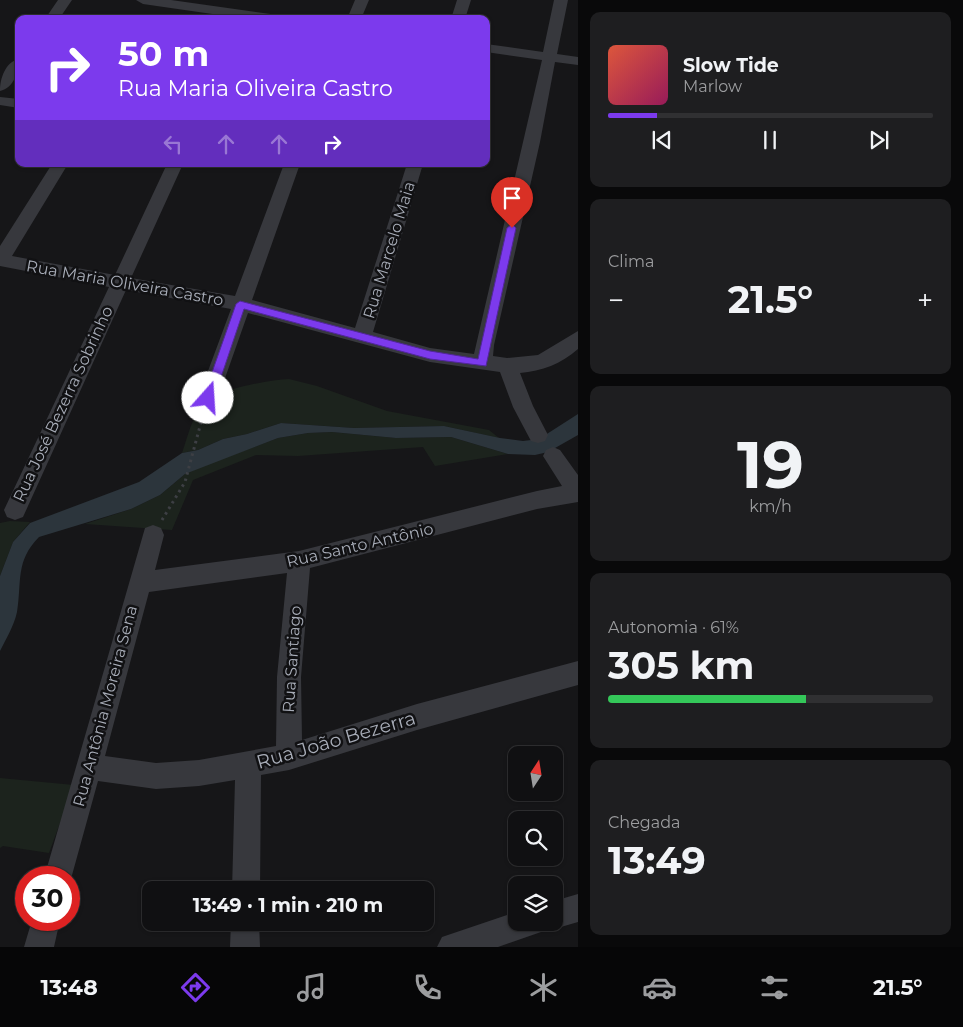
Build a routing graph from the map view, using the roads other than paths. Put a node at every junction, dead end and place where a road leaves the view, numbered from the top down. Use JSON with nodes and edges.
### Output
{"nodes":[{"id":1,"x":65,"y":0,"type":"edge"},
{"id":2,"x":143,"y":0,"type":"edge"},
{"id":3,"x":256,"y":0,"type":"edge"},
{"id":4,"x":362,"y":0,"type":"edge"},
{"id":5,"x":464,"y":0,"type":"edge"},
{"id":6,"x":561,"y":0,"type":"edge"},
{"id":7,"x":164,"y":1,"type":"edge"},
{"id":8,"x":55,"y":15,"type":"edge"},
{"id":9,"x":155,"y":15,"type":"edge"},
{"id":10,"x":236,"y":15,"type":"edge"},
{"id":11,"x":247,"y":15,"type":"edge"},
{"id":12,"x":356,"y":15,"type":"edge"},
{"id":13,"x":459,"y":15,"type":"edge"},
{"id":14,"x":490,"y":49,"type":"edge"},
{"id":15,"x":549,"y":57,"type":"junction"},
{"id":16,"x":578,"y":61,"type":"edge"},
{"id":17,"x":15,"y":68,"type":"edge"},
{"id":18,"x":0,"y":87,"type":"edge"},
{"id":19,"x":0,"y":101,"type":"edge"},
{"id":20,"x":15,"y":103,"type":"edge"},
{"id":21,"x":58,"y":167,"type":"edge"},
{"id":22,"x":174,"y":167,"type":"edge"},
{"id":23,"x":291,"y":167,"type":"edge"},
{"id":24,"x":410,"y":167,"type":"edge"},
{"id":25,"x":0,"y":260,"type":"edge"},
{"id":26,"x":119,"y":281,"type":"junction"},
{"id":27,"x":240,"y":304,"type":"junction"},
{"id":28,"x":362,"y":337,"type":"junction"},
{"id":29,"x":578,"y":338,"type":"edge"},
{"id":30,"x":483,"y":364,"type":"junction"},
{"id":31,"x":507,"y":366,"type":"junction"},
{"id":32,"x":208,"y":398,"type":"road end"},
{"id":33,"x":538,"y":435,"type":"dead end"},
{"id":34,"x":553,"y":456,"type":"dead end"},
{"id":35,"x":578,"y":492,"type":"edge"},
{"id":36,"x":15,"y":510,"type":"dead end"},
{"id":37,"x":153,"y":535,"type":"road end"},
{"id":38,"x":300,"y":561,"type":"junction"},
{"id":39,"x":139,"y":583,"type":"junction"},
{"id":40,"x":578,"y":673,"type":"edge"},
{"id":41,"x":289,"y":757,"type":"junction"},
{"id":42,"x":248,"y":765,"type":"junction"},
{"id":43,"x":89,"y":767,"type":"junction"},
{"id":44,"x":61,"y":866,"type":"edge"},
{"id":45,"x":246,"y":881,"type":"edge"},
{"id":46,"x":578,"y":908,"type":"edge"},
{"id":47,"x":563,"y":912,"type":"edge"},
{"id":48,"x":508,"y":929,"type":"edge"},
{"id":49,"x":43,"y":931,"type":"edge"},
{"id":50,"x":246,"y":931,"type":"edge"},
{"id":51,"x":39,"y":947,"type":"edge"},
{"id":52,"x":245,"y":947,"type":"edge"},
{"id":53,"x":452,"y":947,"type":"edge"}],
"edges":[{"from":1,"to":8,"type":"street"},
{"from":2,"to":7,"type":"street"},
{"from":3,"to":11,"type":"street"},
{"from":4,"to":12,"type":"street"},
{"from":5,"to":13,"type":"street"},
{"from":6,"to":15,"type":"street"},
{"from":7,"to":9,"type":"street"},
{"from":7,"to":10,"type":"street"},
{"from":14,"to":15,"type":"street"},
{"from":15,"to":16,"type":"street"},
{"from":15,"to":30,"type":"street"},
{"from":17,"to":18,"type":"street"},
{"from":19,"to":20,"type":"street"},
{"from":21,"to":25,"type":"street"},
{"from":22,"to":26,"type":"street","name":"Rua José Bezerra Sobrinho"},
{"from":23,"to":27,"type":"street"},
{"from":24,"to":28,"type":"street","name":"Rua Marcelo Maia"},
{"from":25,"to":26,"type":"street","name":"Rua Maria Oliveira Castro"},
{"from":26,"to":27,"type":"street","name":"Rua Maria Oliveira Castro"},
{"from":26,"to":36,"type":"street","name":"Rua José Bezerra Sobrinho"},
{"from":27,"to":28,"type":"street","name":"Rua Maria Oliveira Castro"},
{"from":27,"to":32,"type":"street"},
{"from":28,"to":30,"type":"street","name":"Rua Maria Oliveira Castro"},
{"from":29,"to":31,"type":"street","name":"Rua Maria Oliveira Castro"},
{"from":30,"to":31,"type":"street","name":"Rua Maria Oliveira Castro"},
{"from":31,"to":33,"type":"street"},
{"from":34,"to":35,"type":"street"},
{"from":35,"to":38,"type":"street","name":"Rua Santo Antônio"},
{"from":37,"to":39,"type":"street","name":"Rua Antônia Moreira Sena"},
{"from":38,"to":39,"type":"street","name":"Rua Santo Antônio"},
{"from":38,"to":41,"type":"street","name":"Rua Santiago"},
{"from":39,"to":43,"type":"street","name":"Rua Antônia Moreira Sena"},
{"from":40,"to":41,"type":"street","name":"Rua João Bezerra"},
{"from":41,"to":42,"type":"street","name":"Rua João Bezerra"},
{"from":42,"to":43,"type":"street","name":"Rua João Bezerra"},
{"from":42,"to":45,"type":"street"},
{"from":43,"to":44,"type":"street","name":"Rua Antônia Moreira Sena"},
{"from":46,"to":47,"type":"street"},
{"from":48,"to":53,"type":"street"},
{"from":49,"to":51,"type":"street"},
{"from":50,"to":52,"type":"street"}]}
